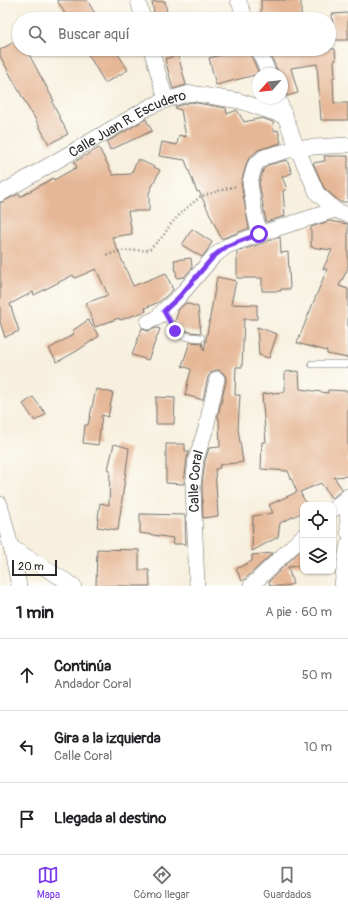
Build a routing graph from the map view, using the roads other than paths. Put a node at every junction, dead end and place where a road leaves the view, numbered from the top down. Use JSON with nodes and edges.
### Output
{"nodes":[{"id":1,"x":138,"y":0,"type":"edge"},
{"id":2,"x":238,"y":0,"type":"edge"},
{"id":3,"x":141,"y":12,"type":"edge"},
{"id":4,"x":243,"y":12,"type":"edge"},
{"id":5,"x":153,"y":56,"type":"edge"},
{"id":6,"x":261,"y":56,"type":"edge"},
{"id":7,"x":266,"y":68,"type":"edge"},
{"id":8,"x":166,"y":100,"type":"junction"},
{"id":9,"x":281,"y":104,"type":"edge"},
{"id":10,"x":286,"y":117,"type":"junction"},
{"id":11,"x":348,"y":145,"type":"edge"},
{"id":12,"x":297,"y":148,"type":"junction"},
{"id":13,"x":0,"y":194,"type":"edge"},
{"id":14,"x":341,"y":212,"type":"edge"},
{"id":15,"x":259,"y":234,"type":"junction"},
{"id":16,"x":164,"y":311,"type":"junction"},
{"id":17,"x":148,"y":322,"type":"dead end"},
{"id":18,"x":201,"y":338,"type":"dead end"},
{"id":19,"x":312,"y":364,"type":"dead end"},
{"id":20,"x":348,"y":364,"type":"edge"},
{"id":21,"x":217,"y":379,"type":"dead end"},
{"id":22,"x":347,"y":497,"type":"edge"},
{"id":23,"x":0,"y":504,"type":"edge"},
{"id":24,"x":336,"y":507,"type":"edge"},
{"id":25,"x":348,"y":532,"type":"edge"},
{"id":26,"x":301,"y":538,"type":"edge"},
{"id":27,"x":348,"y":544,"type":"edge"},
{"id":28,"x":11,"y":546,"type":"junction"},
{"id":29,"x":19,"y":586,"type":"edge"},
{"id":30,"x":74,"y":586,"type":"edge"},
{"id":31,"x":197,"y":586,"type":"edge"},
{"id":32,"x":251,"y":586,"type":"edge"},
{"id":33,"x":342,"y":586,"type":"edge"}],
"edges":[{"from":1,"to":3,"type":"street"},
{"from":2,"to":4,"type":"street"},
{"from":5,"to":8,"type":"street"},
{"from":6,"to":7,"type":"street"},
{"from":8,"to":10,"type":"street","name":"Calle Juan R. Escudero"},
{"from":8,"to":13,"type":"street","name":"Calle Juan R. Escudero"},
{"from":9,"to":10,"type":"street"},
{"from":10,"to":12,"type":"street"},
{"from":11,"to":12,"type":"street"},
{"from":12,"to":14,"type":"street"},
{"from":12,"to":15,"type":"street"},
{"from":14,"to":15,"type":"street"},
{"from":15,"to":16,"type":"street"},
{"from":16,"to":17,"type":"street"},
{"from":16,"to":18,"type":"lane"},
{"from":19,"to":20,"type":"lane"},
{"from":21,"to":31,"type":"street","name":"Calle Coral"},
{"from":22,"to":24,"type":"street"},
{"from":22,"to":25,"type":"street"},
{"from":23,"to":28,"type":"street"},
{"from":26,"to":32,"type":"street"},
{"from":27,"to":33,"type":"street"},
{"from":28,"to":29,"type":"street"},
{"from":28,"to":30,"type":"street"}]}
